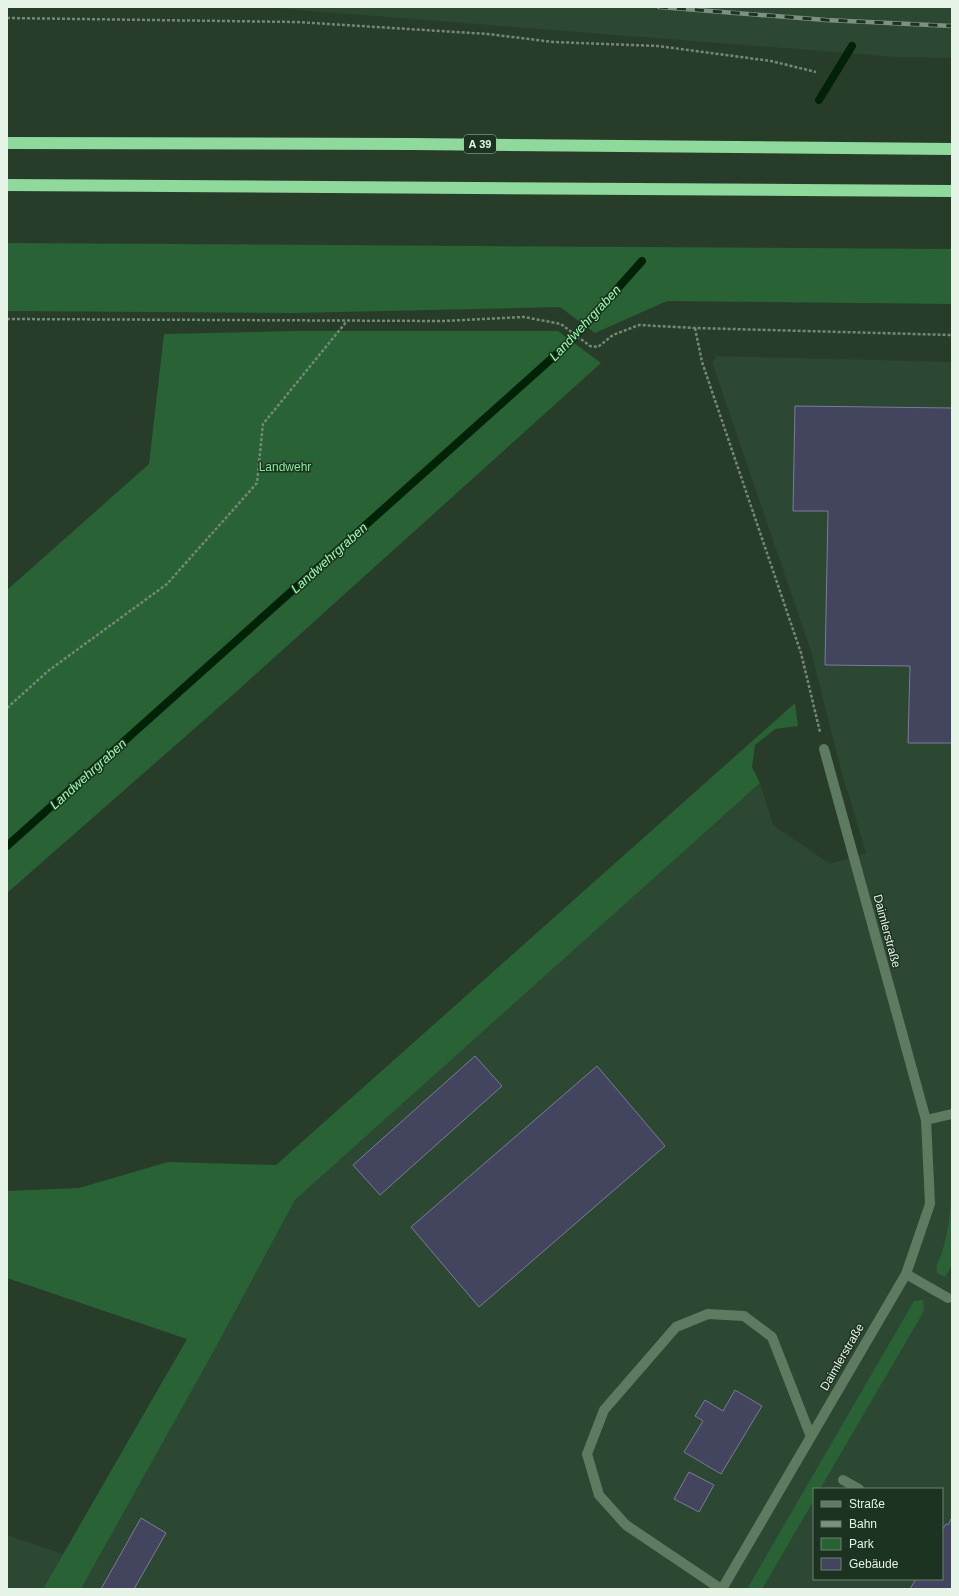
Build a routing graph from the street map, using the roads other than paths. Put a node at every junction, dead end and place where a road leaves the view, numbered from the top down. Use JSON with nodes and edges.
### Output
{"nodes":[{"id":1,"x":7,"y":143,"type":"edge"},
{"id":2,"x":952,"y":149,"type":"edge"},
{"id":3,"x":7,"y":185,"type":"edge"},
{"id":4,"x":952,"y":191,"type":"edge"},
{"id":5,"x":824,"y":749,"type":"road end"},
{"id":6,"x":952,"y":1114,"type":"edge"},
{"id":7,"x":926,"y":1120,"type":"junction"},
{"id":8,"x":906,"y":1274,"type":"junction"},
{"id":9,"x":948,"y":1298,"type":"dead end"},
{"id":10,"x":811,"y":1437,"type":"junction"},
{"id":11,"x":843,"y":1480,"type":"dead end"},
{"id":12,"x":857,"y":1488,"type":"edge"},
{"id":13,"x":722,"y":1589,"type":"edge"}],
"edges":[{"from":1,"to":2,"type":"highway","number":"A 39"},
{"from":3,"to":4,"type":"highway"},
{"from":5,"to":7,"type":"street","name":"Daimlerstraße"},
{"from":6,"to":7,"type":"street"},
{"from":7,"to":8,"type":"street","name":"Daimlerstraße"},
{"from":8,"to":9,"type":"street"},
{"from":8,"to":10,"type":"street","name":"Daimlerstraße"},
{"from":10,"to":13,"type":"street","name":"Daimlerstraße"},
{"from":10,"to":13,"type":"street"},
{"from":11,"to":12,"type":"street"}]}
